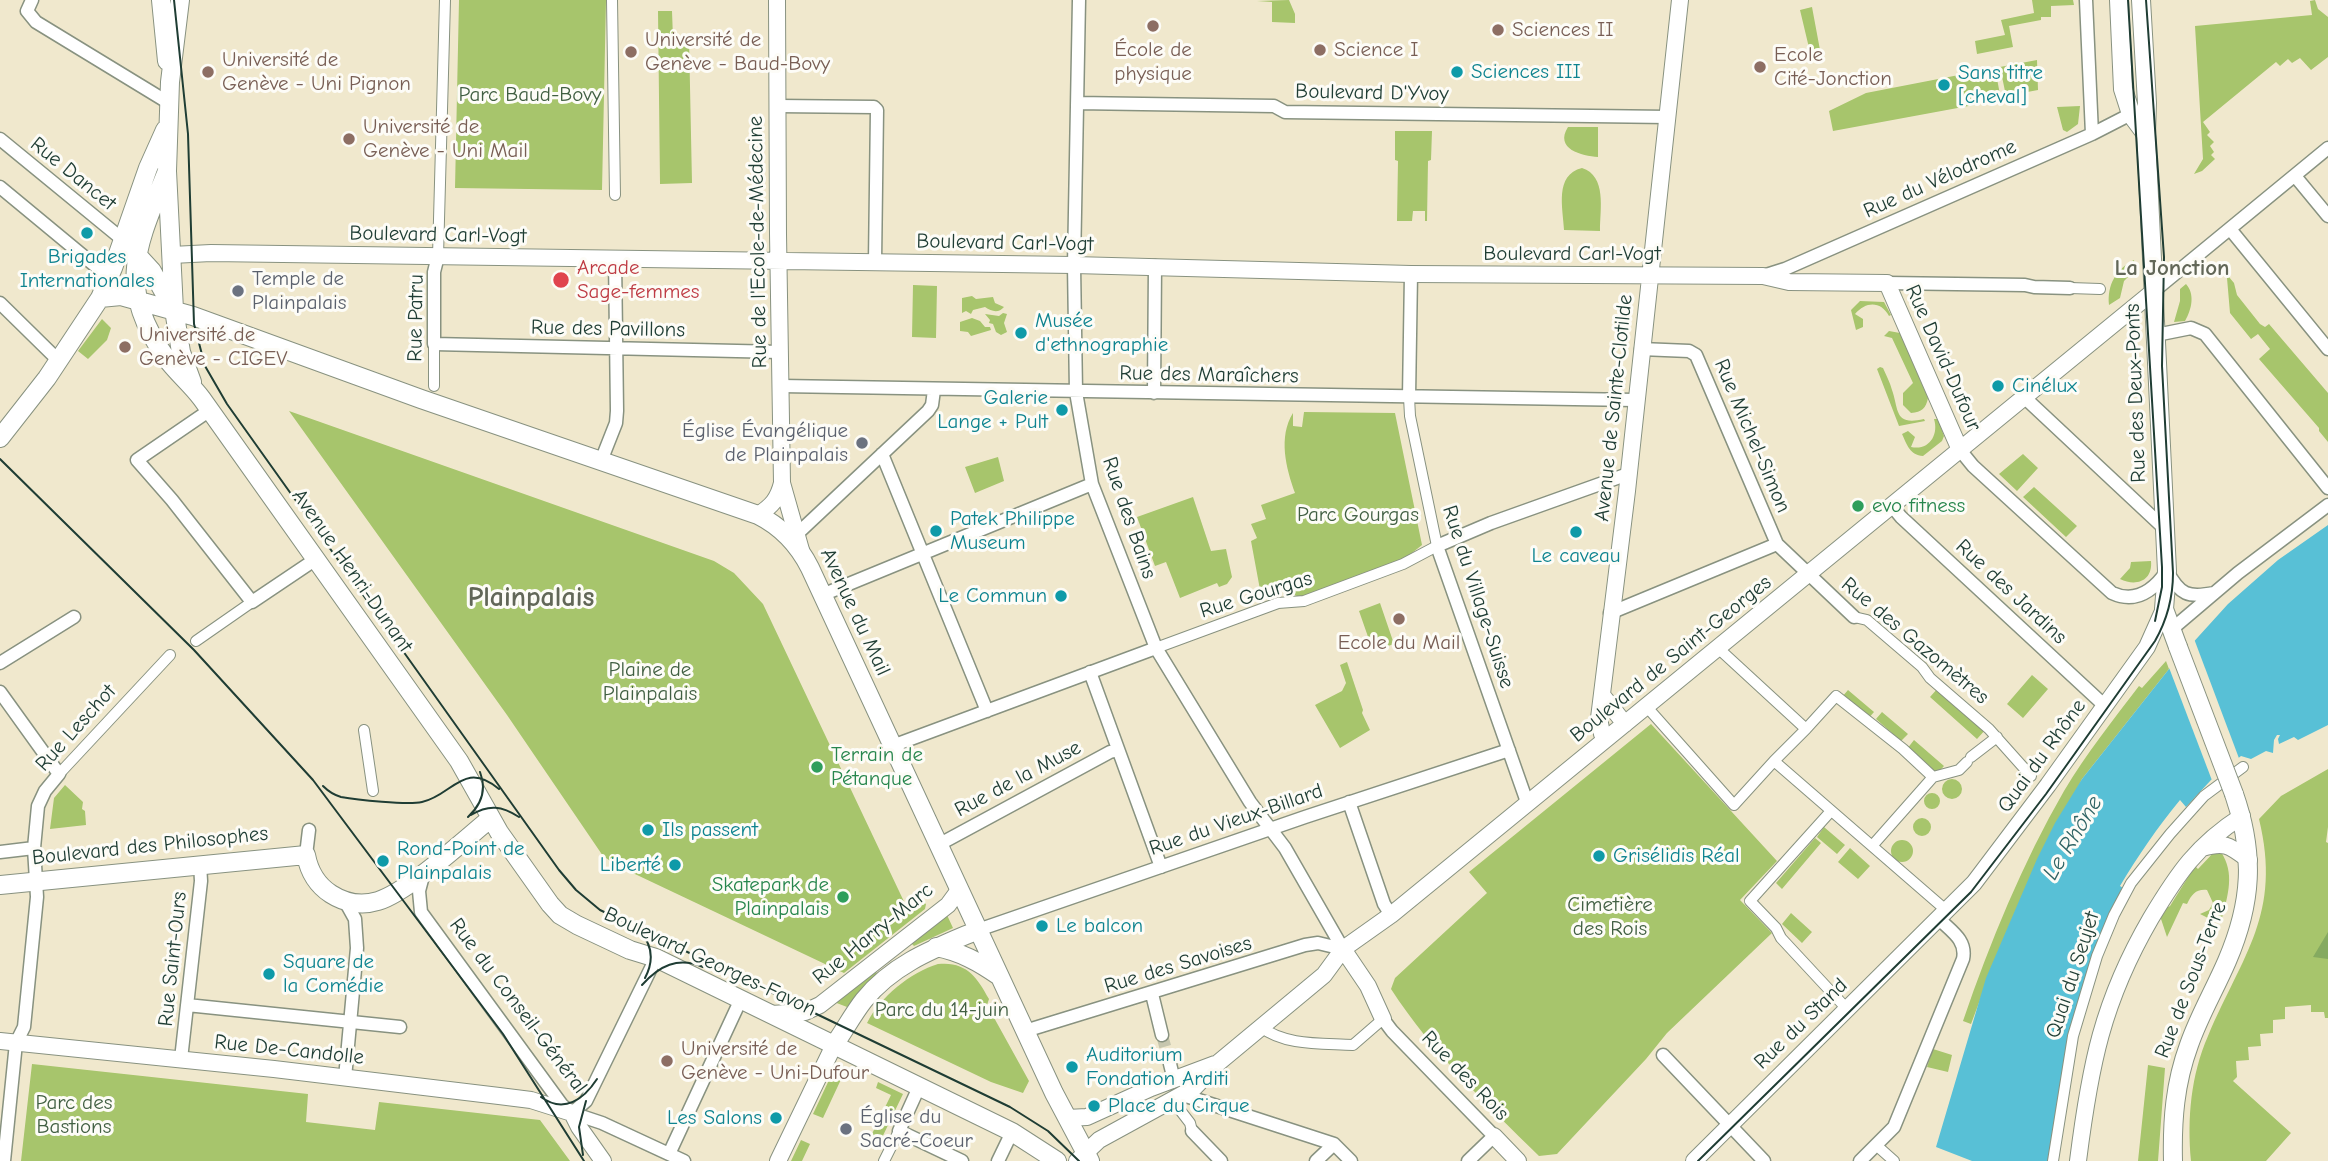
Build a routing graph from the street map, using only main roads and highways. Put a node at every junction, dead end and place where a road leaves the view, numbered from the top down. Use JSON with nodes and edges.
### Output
{"nodes":[{"id":1,"x":160,"y":0,"type":"edge"},
{"id":2,"x":180,"y":0,"type":"edge"},
{"id":3,"x":2119,"y":0,"type":"edge"},
{"id":4,"x":2141,"y":1,"type":"edge"},
{"id":5,"x":170,"y":82,"type":"junction"},
{"id":6,"x":167,"y":123,"type":"junction"},
{"id":7,"x":2146,"y":134,"type":"junction"},
{"id":8,"x":167,"y":172,"type":"junction"},
{"id":9,"x":125,"y":231,"type":"junction"},
{"id":10,"x":144,"y":233,"type":"junction"},
{"id":11,"x":172,"y":256,"type":"junction"},
{"id":12,"x":139,"y":260,"type":"junction"},
{"id":13,"x":111,"y":273,"type":"junction"},
{"id":14,"x":100,"y":298,"type":"junction"},
{"id":15,"x":137,"y":299,"type":"junction"},
{"id":16,"x":174,"y":310,"type":"junction"},
{"id":17,"x":159,"y":346,"type":"junction"},
{"id":18,"x":194,"y":388,"type":"junction"},
{"id":19,"x":0,"y":438,"type":"edge"},
{"id":20,"x":2164,"y":609,"type":"joint"},
{"id":21,"x":472,"y":782,"type":"joint"},
{"id":22,"x":491,"y":818,"type":"junction"},
{"id":23,"x":0,"y":885,"type":"edge"},
{"id":24,"x":978,"y":930,"type":"junction"},
{"id":25,"x":936,"y":947,"type":"junction"},
{"id":26,"x":999,"y":976,"type":"junction"},
{"id":27,"x":834,"y":1045,"type":"junction"},
{"id":28,"x":1084,"y":1158,"type":"edge"},
{"id":29,"x":1057,"y":1161,"type":"edge"},
{"id":30,"x":2173,"y":1161,"type":"edge"}],
"edges":[{"from":1,"to":5,"type":"main road"},
{"from":2,"to":5,"type":"main road"},
{"from":3,"to":7,"type":"main road"},
{"from":4,"to":7,"type":"main road","name":"Rue des Deux-Ponts"},
{"from":5,"to":6,"type":"main road"},
{"from":6,"to":8,"type":"main road"},
{"from":6,"to":9,"type":"main road"},
{"from":7,"to":20,"type":"main road","name":"Rue des Deux-Ponts"},
{"from":8,"to":10,"type":"main road"},
{"from":8,"to":11,"type":"main road"},
{"from":9,"to":12,"type":"main road"},
{"from":9,"to":13,"type":"main road"},
{"from":10,"to":11,"type":"main road"},
{"from":10,"to":12,"type":"main road"},
{"from":11,"to":12,"type":"main road"},
{"from":11,"to":16,"type":"main road"},
{"from":12,"to":13,"type":"main road"},
{"from":12,"to":15,"type":"main road"},
{"from":12,"to":16,"type":"main road"},
{"from":13,"to":14,"type":"main road"},
{"from":13,"to":15,"type":"main road"},
{"from":14,"to":15,"type":"main road"},
{"from":14,"to":19,"type":"main road"},
{"from":15,"to":16,"type":"main road","name":"Avenue du Mail"},
{"from":15,"to":17,"type":"main road","name":"Avenue Henri-Dunant"},
{"from":16,"to":17,"type":"main road"},
{"from":16,"to":18,"type":"main road","name":"Avenue Henri-Dunant"},
{"from":16,"to":24,"type":"main road","name":"Avenue du Mail"},
{"from":17,"to":18,"type":"main road","name":"Avenue Henri-Dunant"},
{"from":18,"to":21,"type":"main road","name":"Avenue Henri-Dunant"},
{"from":20,"to":30,"type":"main road","name":"Rue de Sous-Terre","bridge":true},
{"from":21,"to":22,"type":"main road","name":"Boulevard Georges-Favon"},
{"from":22,"to":23,"type":"main road","name":"Boulevard des Philosophes"},
{"from":22,"to":27,"type":"main road","name":"Boulevard Georges-Favon"},
{"from":24,"to":25,"type":"main road","name":"Rue Harry-Marc"},
{"from":24,"to":26,"type":"main road","name":"Avenue du Mail"},
{"from":25,"to":26,"type":"main road"},
{"from":25,"to":27,"type":"main road","name":"Rue Harry-Marc"},
{"from":26,"to":28,"type":"main road","name":"Avenue du Mail"},
{"from":27,"to":29,"type":"main road","name":"Boulevard Georges-Favon"}]}
